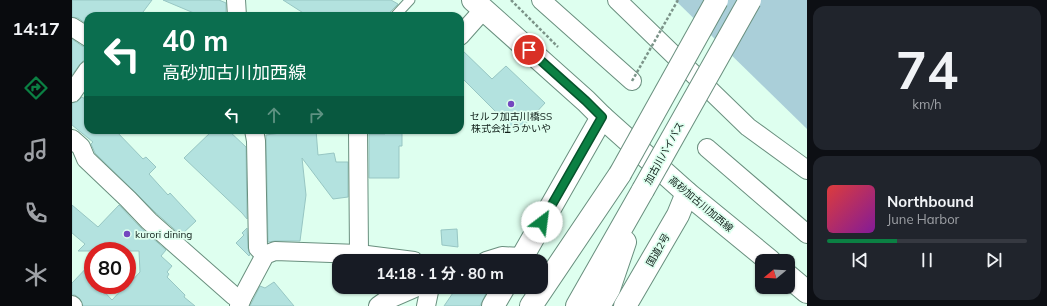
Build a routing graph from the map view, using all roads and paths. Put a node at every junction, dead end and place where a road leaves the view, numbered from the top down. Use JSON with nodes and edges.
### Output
{"nodes":[{"id":1,"x":236,"y":0,"type":"edge"},
{"id":2,"x":410,"y":0,"type":"edge"},
{"id":3,"x":541,"y":0,"type":"edge"},
{"id":4,"x":617,"y":0,"type":"edge"},
{"id":5,"x":678,"y":0,"type":"edge"},
{"id":6,"x":717,"y":0,"type":"edge"},
{"id":7,"x":750,"y":0,"type":"edge"},
{"id":8,"x":478,"y":4,"type":"edge"},
{"id":9,"x":237,"y":12,"type":"edge"},
{"id":10,"x":399,"y":12,"type":"edge"},
{"id":11,"x":72,"y":26,"type":"edge"},
{"id":12,"x":464,"y":29,"type":"edge"},
{"id":13,"x":84,"y":34,"type":"edge"},
{"id":14,"x":84,"y":76,"type":"edge"},
{"id":15,"x":632,"y":81,"type":"joint"},
{"id":16,"x":72,"y":93,"type":"edge"},
{"id":17,"x":602,"y":117,"type":"junction"},
{"id":18,"x":255,"y":134,"type":"edge"},
{"id":19,"x":358,"y":134,"type":"edge"},
{"id":20,"x":72,"y":138,"type":"edge"},
{"id":21,"x":707,"y":148,"type":"dead end"},
{"id":22,"x":807,"y":170,"type":"edge"},
{"id":23,"x":620,"y":174,"type":"junction"},
{"id":24,"x":643,"y":190,"type":"junction"},
{"id":25,"x":687,"y":193,"type":"junction"},
{"id":26,"x":807,"y":234,"type":"edge"},
{"id":27,"x":359,"y":254,"type":"joint"},
{"id":28,"x":524,"y":254,"type":"edge"},
{"id":29,"x":761,"y":254,"type":"edge"},
{"id":30,"x":265,"y":256,"type":"junction"},
{"id":31,"x":795,"y":282,"type":"edge"},
{"id":32,"x":807,"y":292,"type":"edge"},
{"id":33,"x":401,"y":294,"type":"edge"},
{"id":34,"x":429,"y":294,"type":"edge"},
{"id":35,"x":500,"y":294,"type":"edge"},
{"id":36,"x":240,"y":302,"type":"edge"},
{"id":37,"x":378,"y":306,"type":"edge"},
{"id":38,"x":426,"y":306,"type":"edge"},
{"id":39,"x":492,"y":306,"type":"edge"},
{"id":40,"x":531,"y":306,"type":"edge"},
{"id":41,"x":548,"y":306,"type":"edge"},
{"id":42,"x":577,"y":306,"type":"edge"},
{"id":43,"x":599,"y":306,"type":"edge"},
{"id":44,"x":625,"y":306,"type":"edge"}],
"edges":[{"from":1,"to":9,"type":"street"},
{"from":2,"to":10,"type":"lane"},
{"from":3,"to":15,"type":"street"},
{"from":4,"to":22,"type":"street"},
{"from":5,"to":15,"type":"path","bridge":true},
{"from":6,"to":23,"type":"main road","bridge":true},
{"from":7,"to":24,"type":"main road","name":"加古川バイパス","bridge":true},
{"from":8,"to":12,"type":"street"},
{"from":8,"to":17,"type":"main road","name":"高砂加古川加西線"},
{"from":11,"to":13,"type":"street"},
{"from":14,"to":16,"type":"street"},
{"from":17,"to":25,"type":"main road","name":"高砂加古川加西線"},
{"from":17,"to":28,"type":"main road"},
{"from":18,"to":30,"type":"street"},
{"from":19,"to":27,"type":"street"},
{"from":20,"to":36,"type":"street"},
{"from":21,"to":26,"type":"street"},
{"from":23,"to":40,"type":"main road"},
{"from":23,"to":41,"type":"main road"},
{"from":24,"to":42,"type":"main road","name":"加古川バイパス"},
{"from":24,"to":43,"type":"main road"},
{"from":25,"to":29,"type":"main road","name":"高砂加古川加西線"},
{"from":25,"to":44,"type":"main road","name":"国道2号"},
{"from":27,"to":30,"type":"street"},
{"from":30,"to":36,"type":"street"},
{"from":31,"to":32,"type":"main road"},
{"from":33,"to":37,"type":"street"},
{"from":34,"to":38,"type":"street"},
{"from":35,"to":39,"type":"main road"}]}
